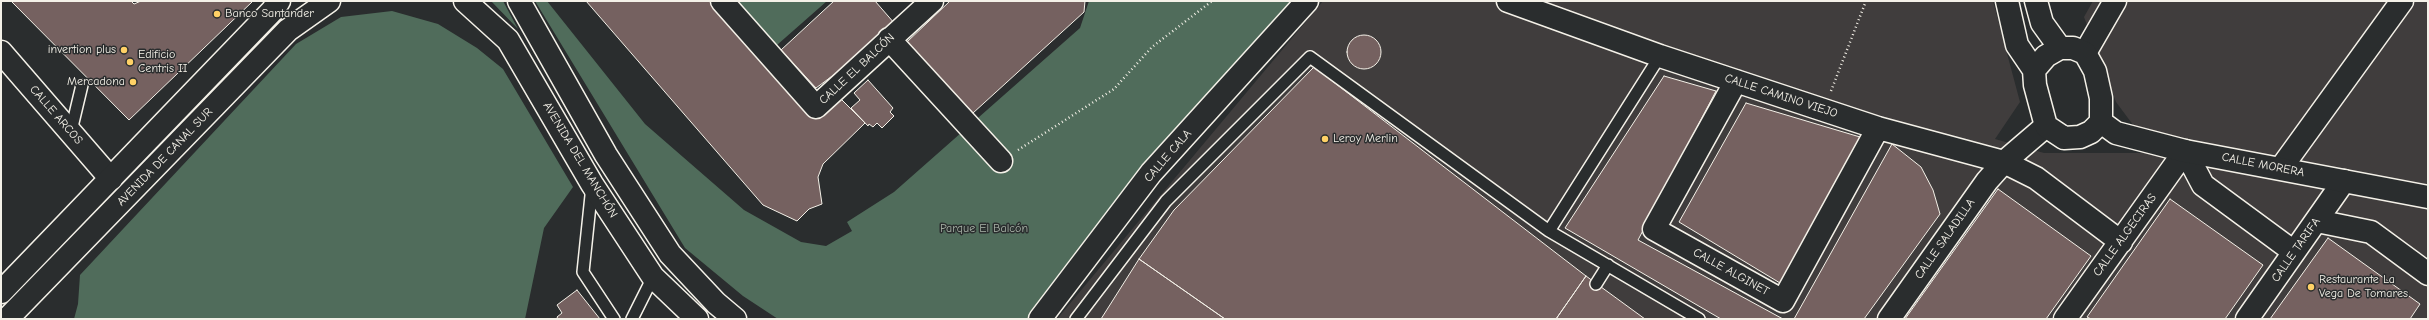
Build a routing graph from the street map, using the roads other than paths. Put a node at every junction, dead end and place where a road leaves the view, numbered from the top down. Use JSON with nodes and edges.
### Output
{"nodes":[{"id":1,"x":279,"y":1,"type":"edge"},
{"id":2,"x":329,"y":1,"type":"edge"},
{"id":3,"x":465,"y":1,"type":"edge"},
{"id":4,"x":519,"y":1,"type":"edge"},
{"id":5,"x":722,"y":1,"type":"edge"},
{"id":6,"x":932,"y":1,"type":"edge"},
{"id":7,"x":1307,"y":1,"type":"edge"},
{"id":8,"x":1508,"y":1,"type":"edge"},
{"id":9,"x":2007,"y":1,"type":"edge"},
{"id":10,"x":2036,"y":1,"type":"edge"},
{"id":11,"x":2115,"y":1,"type":"edge"},
{"id":12,"x":2398,"y":7,"type":"edge"},
{"id":13,"x":889,"y":40,"type":"junction"},
{"id":14,"x":2060,"y":48,"type":"junction"},
{"id":15,"x":1,"y":52,"type":"edge"},
{"id":16,"x":2085,"y":53,"type":"junction"},
{"id":17,"x":1660,"y":56,"type":"junction"},
{"id":18,"x":2034,"y":70,"type":"junction"},
{"id":19,"x":1736,"y":81,"type":"junction"},
{"id":20,"x":82,"y":85,"type":"dead end"},
{"id":21,"x":2101,"y":122,"type":"junction"},
{"id":22,"x":2046,"y":126,"type":"junction"},
{"id":23,"x":1878,"y":128,"type":"junction"},
{"id":24,"x":71,"y":131,"type":"junction"},
{"id":25,"x":2185,"y":151,"type":"junction"},
{"id":26,"x":1001,"y":161,"type":"road end"},
{"id":27,"x":2004,"y":162,"type":"junction"},
{"id":28,"x":2281,"y":168,"type":"junction"},
{"id":29,"x":111,"y":179,"type":"junction"},
{"id":30,"x":2344,"y":181,"type":"junction"},
{"id":31,"x":592,"y":184,"type":"junction"},
{"id":32,"x":2428,"y":197,"type":"edge"},
{"id":33,"x":2317,"y":221,"type":"junction"},
{"id":34,"x":1549,"y":231,"type":"junction"},
{"id":35,"x":2120,"y":242,"type":"junction"},
{"id":36,"x":2294,"y":252,"type":"junction"},
{"id":37,"x":1608,"y":265,"type":"junction"},
{"id":38,"x":2428,"y":274,"type":"edge"},
{"id":39,"x":653,"y":277,"type":"junction"},
{"id":40,"x":1596,"y":284,"type":"dead end"},
{"id":41,"x":1,"y":292,"type":"edge"},
{"id":42,"x":2072,"y":317,"type":"edge"},
{"id":43,"x":7,"y":319,"type":"edge"},
{"id":44,"x":614,"y":319,"type":"edge"},
{"id":45,"x":632,"y":319,"type":"edge"},
{"id":46,"x":697,"y":319,"type":"edge"},
{"id":47,"x":735,"y":319,"type":"edge"},
{"id":48,"x":1040,"y":319,"type":"edge"},
{"id":49,"x":1076,"y":319,"type":"edge"},
{"id":50,"x":1699,"y":319,"type":"edge"},
{"id":51,"x":1889,"y":319,"type":"edge"},
{"id":52,"x":2247,"y":319,"type":"edge"}],
"edges":[{"from":1,"to":29,"type":"street","name":"AVENIDA DE CANAL SUR"},
{"from":2,"to":43,"type":"street","name":"AVENIDA DE CANAL SUR"},
{"from":3,"to":31,"type":"street","name":"AVENIDA DEL MANCHÓN"},
{"from":4,"to":47,"type":"street","name":"AVENIDA DEL MANCHÓN"},
{"from":5,"to":13,"type":"street","name":"CALLE EL BALCÓN"},
{"from":6,"to":13,"type":"street","name":"CALLE EL BALCÓN"},
{"from":7,"to":48,"type":"street","name":"CALLE CALA"},
{"from":8,"to":17,"type":"street","name":"CALLE CAMINO VIEJO"},
{"from":9,"to":18,"type":"street"},
{"from":10,"to":14,"type":"street"},
{"from":11,"to":16,"type":"street"},
{"from":12,"to":28,"type":"street"},
{"from":13,"to":26,"type":"street"},
{"from":14,"to":16,"type":"street"},
{"from":14,"to":18,"type":"street"},
{"from":15,"to":24,"type":"street","name":"CALLE ARCOS"},
{"from":16,"to":21,"type":"street"},
{"from":17,"to":19,"type":"street","name":"CALLE CAMINO VIEJO"},
{"from":17,"to":34,"type":"lane"},
{"from":18,"to":22,"type":"street"},
{"from":19,"to":23,"type":"street","name":"CALLE CAMINO VIEJO"},
{"from":19,"to":23,"type":"street","name":"CALLE ALGINET"},
{"from":20,"to":24,"type":"lane"},
{"from":21,"to":22,"type":"street"},
{"from":21,"to":25,"type":"street","name":"CALLE MORERA"},
{"from":22,"to":27,"type":"street"},
{"from":23,"to":27,"type":"street","name":"CALLE CAMINO VIEJO"},
{"from":24,"to":29,"type":"street","name":"CALLE ARCOS"},
{"from":25,"to":28,"type":"street","name":"CALLE MORERA"},
{"from":25,"to":35,"type":"street","name":"CALLE ALGECIRAS"},
{"from":25,"to":36,"type":"street"},
{"from":27,"to":35,"type":"street","name":"CALLE CAMINO VIEJO"},
{"from":27,"to":51,"type":"street","name":"CALLE SALADILLA"},
{"from":28,"to":30,"type":"street","name":"CALLE MORERA"},
{"from":29,"to":41,"type":"street","name":"AVENIDA DE CANAL SUR"},
{"from":30,"to":32,"type":"street","name":"CALLE MORERA"},
{"from":30,"to":33,"type":"street","name":"CALLE TARIFA"},
{"from":31,"to":39,"type":"street","name":"AVENIDA DEL MANCHÓN"},
{"from":31,"to":44,"type":"lane"},
{"from":33,"to":36,"type":"street","name":"CALLE TARIFA"},
{"from":33,"to":38,"type":"street"},
{"from":34,"to":37,"type":"lane"},
{"from":34,"to":49,"type":"lane"},
{"from":35,"to":42,"type":"street","name":"CALLE ALGECIRAS"},
{"from":36,"to":52,"type":"street","name":"CALLE TARIFA"},
{"from":37,"to":40,"type":"lane"},
{"from":37,"to":50,"type":"lane"},
{"from":39,"to":45,"type":"lane"},
{"from":39,"to":46,"type":"street","name":"AVENIDA DEL MANCHÓN"}]}
